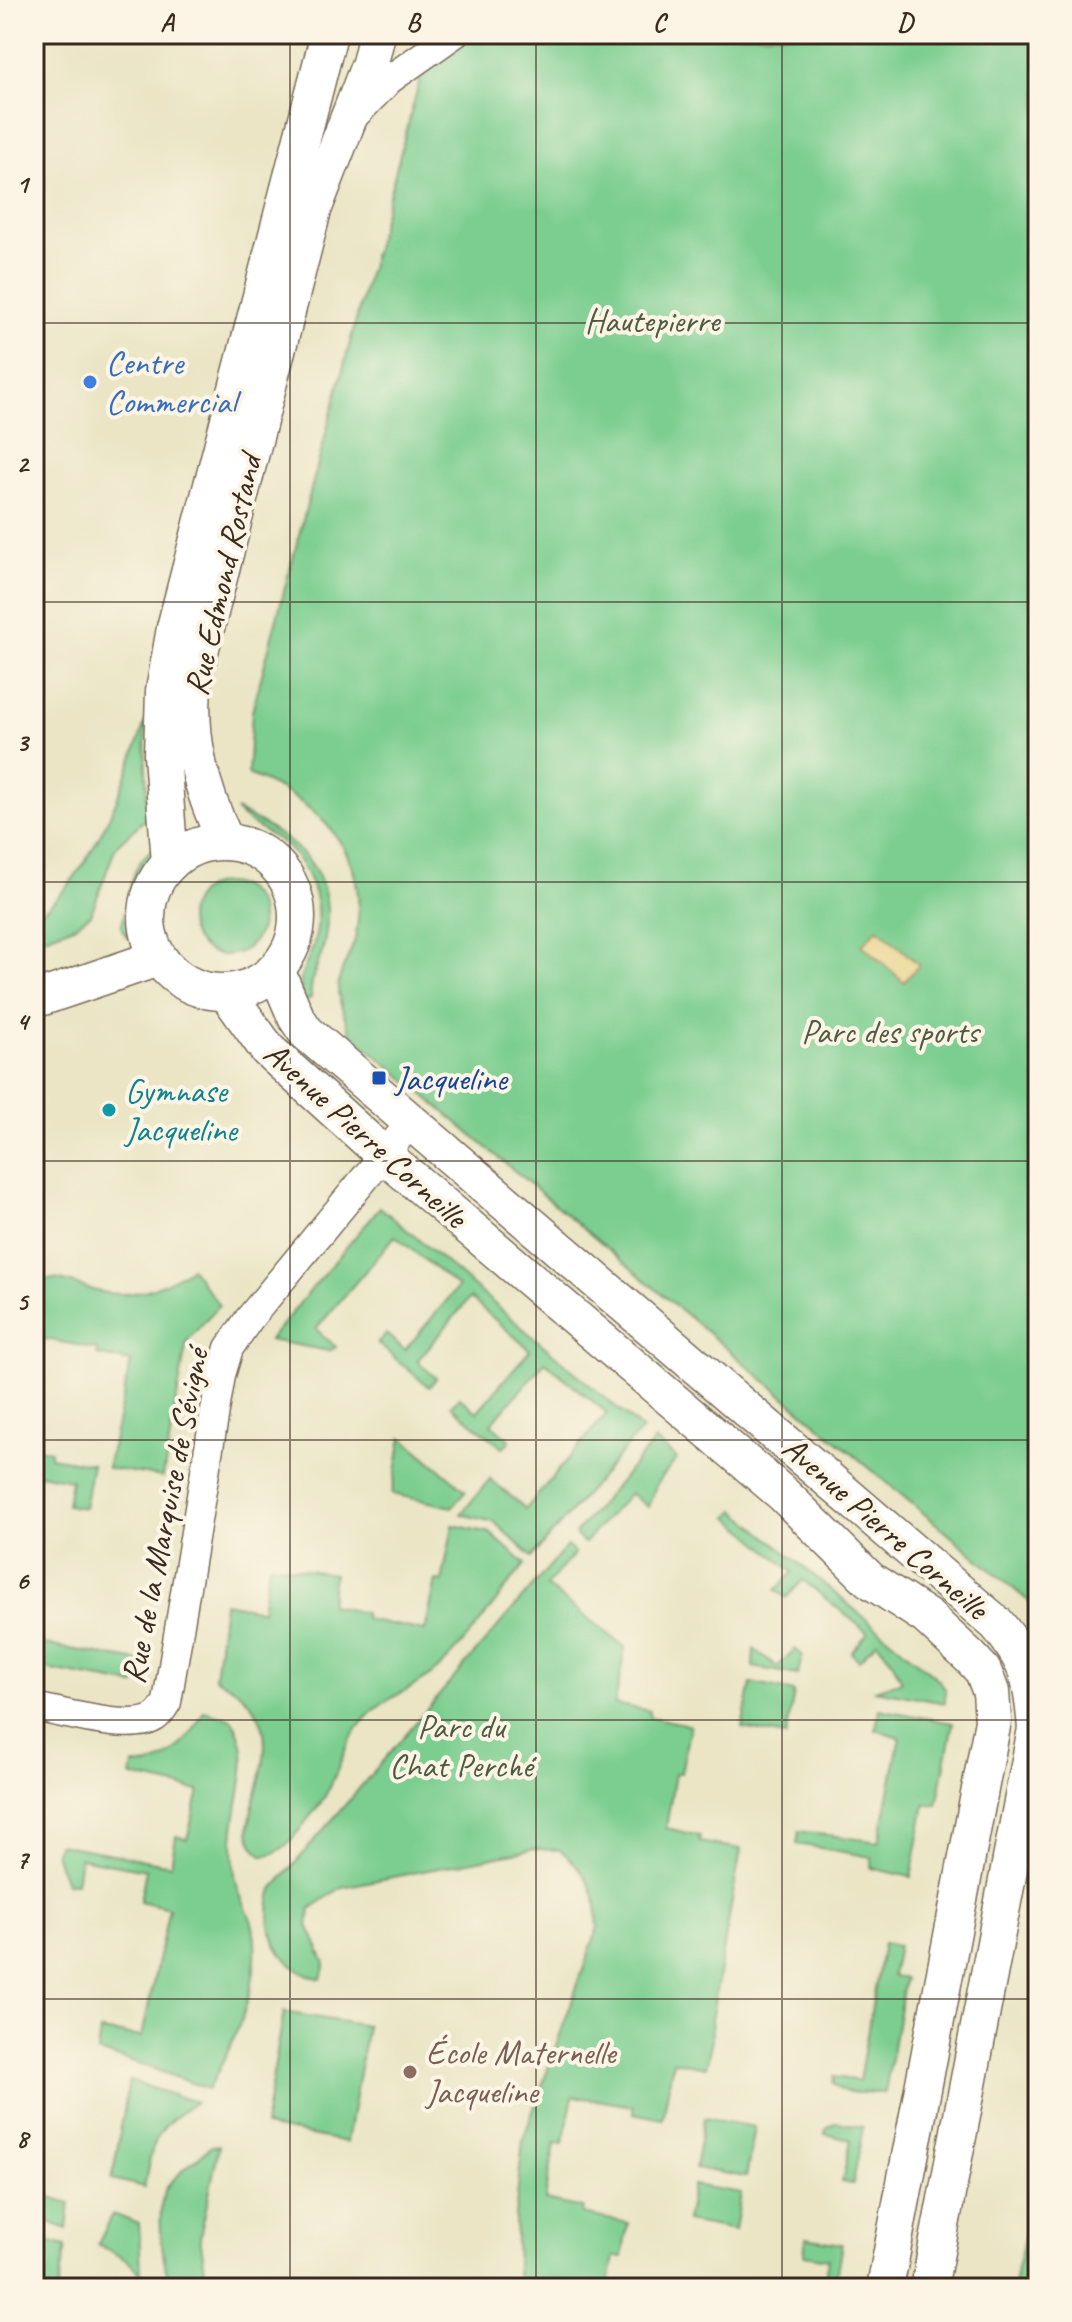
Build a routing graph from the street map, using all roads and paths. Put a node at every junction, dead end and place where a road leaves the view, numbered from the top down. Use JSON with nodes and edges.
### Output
{"nodes":[{"id":1,"x":329,"y":34,"type":"edge"},
{"id":2,"x":377,"y":34,"type":"edge"},
{"id":3,"x":454,"y":34,"type":"edge"},
{"id":4,"x":346,"y":126,"type":"junction"},
{"id":5,"x":226,"y":842,"type":"junction"},
{"id":6,"x":170,"y":863,"type":"junction"},
{"id":7,"x":158,"y":958,"type":"junction"},
{"id":8,"x":276,"y":970,"type":"junction"},
{"id":9,"x":227,"y":993,"type":"junction"},
{"id":10,"x":34,"y":1000,"type":"edge"},
{"id":11,"x":412,"y":1121,"type":"junction"},
{"id":12,"x":384,"y":1155,"type":"junction"},
{"id":13,"x":1035,"y":1688,"type":"edge"},
{"id":14,"x":991,"y":1692,"type":"junction"},
{"id":15,"x":34,"y":1707,"type":"edge"},
{"id":16,"x":885,"y":2288,"type":"edge"},
{"id":17,"x":929,"y":2288,"type":"edge"}],
"edges":[{"from":1,"to":6,"type":"street","name":"Rue Edmond Rostand"},
{"from":2,"to":4,"type":"street","name":"Rue Edmond Rostand"},
{"from":3,"to":4,"type":"street"},
{"from":4,"to":5,"type":"street","name":"Rue Edmond Rostand"},
{"from":5,"to":6,"type":"street"},
{"from":5,"to":8,"type":"street"},
{"from":6,"to":7,"type":"street"},
{"from":7,"to":9,"type":"street"},
{"from":7,"to":10,"type":"street"},
{"from":8,"to":9,"type":"street"},
{"from":8,"to":11,"type":"street","name":"Avenue Pierre Corneille"},
{"from":9,"to":12,"type":"street","name":"Avenue Pierre Corneille"},
{"from":11,"to":12,"type":"street","name":"Rue de la Marquise de Sévigné"},
{"from":11,"to":13,"type":"street","name":"Avenue Pierre Corneille"},
{"from":12,"to":14,"type":"street","name":"Avenue Pierre Corneille"},
{"from":12,"to":15,"type":"street","name":"Rue de la Marquise de Sévigné"},
{"from":13,"to":14,"type":"street"},
{"from":13,"to":17,"type":"street","name":"Avenue Pierre Corneille"},
{"from":14,"to":16,"type":"street"}]}
